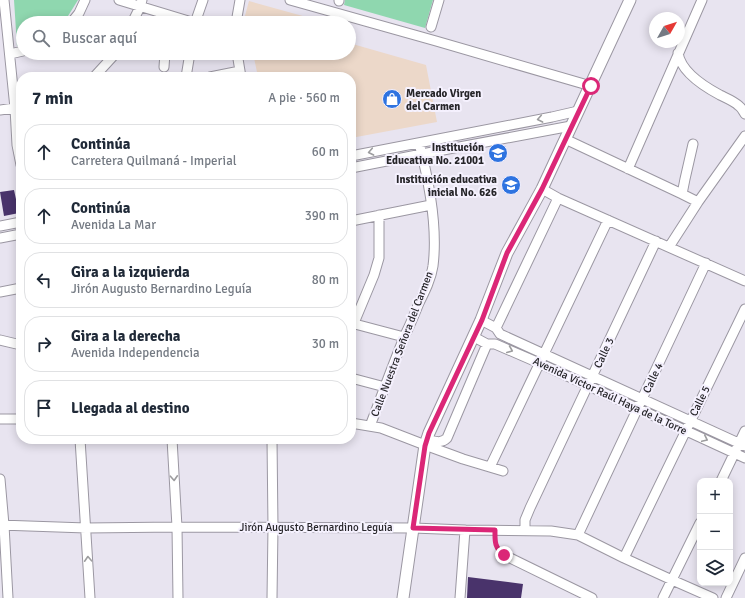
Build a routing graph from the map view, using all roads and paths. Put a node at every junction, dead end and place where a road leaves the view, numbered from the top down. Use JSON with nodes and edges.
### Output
{"nodes":[{"id":1,"x":4,"y":0,"type":"edge"},
{"id":2,"x":85,"y":0,"type":"edge"},
{"id":3,"x":119,"y":0,"type":"edge"},
{"id":4,"x":203,"y":0,"type":"edge"},
{"id":5,"x":240,"y":0,"type":"edge"},
{"id":6,"x":290,"y":0,"type":"edge"},
{"id":7,"x":439,"y":0,"type":"edge"},
{"id":8,"x":630,"y":0,"type":"edge"},
{"id":9,"x":702,"y":0,"type":"edge"},
{"id":10,"x":141,"y":3,"type":"edge"},
{"id":11,"x":77,"y":16,"type":"edge"},
{"id":12,"x":135,"y":16,"type":"edge"},
{"id":13,"x":165,"y":16,"type":"edge"},
{"id":14,"x":197,"y":16,"type":"edge"},
{"id":15,"x":237,"y":16,"type":"edge"},
{"id":16,"x":347,"y":16,"type":"edge"},
{"id":17,"x":356,"y":19,"type":"edge"},
{"id":18,"x":431,"y":27,"type":"dead end"},
{"id":19,"x":16,"y":53,"type":"edge"},
{"id":20,"x":678,"y":53,"type":"junction"},
{"id":21,"x":10,"y":54,"type":"junction"},
{"id":22,"x":110,"y":60,"type":"edge"},
{"id":23,"x":164,"y":60,"type":"edge"},
{"id":24,"x":189,"y":60,"type":"edge"},
{"id":25,"x":237,"y":60,"type":"edge"},
{"id":26,"x":164,"y":67,"type":"dead end"},
{"id":27,"x":99,"y":72,"type":"edge"},
{"id":28,"x":187,"y":72,"type":"edge"},
{"id":29,"x":240,"y":72,"type":"edge"},
{"id":30,"x":591,"y":86,"type":"junction"},
{"id":31,"x":16,"y":94,"type":"edge"},
{"id":32,"x":16,"y":107,"type":"edge"},
{"id":33,"x":0,"y":110,"type":"edge"},
{"id":34,"x":578,"y":111,"type":"junction"},
{"id":35,"x":745,"y":114,"type":"edge"},
{"id":36,"x":571,"y":126,"type":"junction"},
{"id":37,"x":745,"y":136,"type":"edge"},
{"id":38,"x":565,"y":140,"type":"junction"},
{"id":39,"x":419,"y":143,"type":"junction"},
{"id":40,"x":693,"y":144,"type":"dead end"},
{"id":41,"x":422,"y":154,"type":"junction"},
{"id":42,"x":356,"y":155,"type":"edge"},
{"id":43,"x":356,"y":167,"type":"edge"},
{"id":44,"x":628,"y":169,"type":"junction"},
{"id":45,"x":542,"y":189,"type":"junction"},
{"id":46,"x":682,"y":194,"type":"junction"},
{"id":47,"x":558,"y":198,"type":"junction"},
{"id":48,"x":698,"y":202,"type":"junction"},
{"id":49,"x":432,"y":205,"type":"junction"},
{"id":50,"x":379,"y":215,"type":"junction"},
{"id":51,"x":356,"y":220,"type":"edge"},
{"id":52,"x":608,"y":220,"type":"junction"},
{"id":53,"x":16,"y":223,"type":"edge"},
{"id":54,"x":0,"y":226,"type":"edge"},
{"id":55,"x":16,"y":235,"type":"edge"},
{"id":56,"x":0,"y":238,"type":"edge"},
{"id":57,"x":656,"y":241,"type":"junction"},
{"id":58,"x":669,"y":247,"type":"junction"},
{"id":59,"x":706,"y":263,"type":"junction"},
{"id":60,"x":745,"y":281,"type":"edge"},
{"id":61,"x":16,"y":290,"type":"edge"},
{"id":62,"x":0,"y":292,"type":"edge"},
{"id":63,"x":745,"y":309,"type":"edge"},
{"id":64,"x":356,"y":314,"type":"edge"},
{"id":65,"x":482,"y":320,"type":"junction"},
{"id":66,"x":356,"y":324,"type":"edge"},
{"id":67,"x":496,"y":328,"type":"junction"},
{"id":68,"x":404,"y":337,"type":"junction"},
{"id":69,"x":474,"y":337,"type":"junction"},
{"id":70,"x":0,"y":340,"type":"edge"},
{"id":71,"x":16,"y":344,"type":"edge"},
{"id":72,"x":487,"y":344,"type":"junction"},
{"id":73,"x":544,"y":354,"type":"junction"},
{"id":74,"x":539,"y":363,"type":"junction"},
{"id":75,"x":593,"y":376,"type":"junction"},
{"id":76,"x":356,"y":379,"type":"edge"},
{"id":77,"x":588,"y":386,"type":"junction"},
{"id":78,"x":385,"y":387,"type":"junction"},
{"id":79,"x":643,"y":399,"type":"junction"},
{"id":80,"x":637,"y":408,"type":"junction"},
{"id":81,"x":0,"y":419,"type":"edge"},
{"id":82,"x":16,"y":419,"type":"edge"},
{"id":83,"x":690,"y":421,"type":"junction"},
{"id":84,"x":356,"y":424,"type":"edge"},
{"id":85,"x":370,"y":426,"type":"junction"},
{"id":86,"x":686,"y":430,"type":"junction"},
{"id":87,"x":745,"y":431,"type":"edge"},
{"id":88,"x":426,"y":443,"type":"junction"},
{"id":89,"x":80,"y":444,"type":"edge"},
{"id":90,"x":172,"y":444,"type":"edge"},
{"id":91,"x":272,"y":444,"type":"edge"},
{"id":92,"x":742,"y":444,"type":"edge"},
{"id":93,"x":735,"y":453,"type":"junction"},
{"id":94,"x":745,"y":458,"type":"edge"},
{"id":95,"x":490,"y":467,"type":"junction"},
{"id":96,"x":503,"y":471,"type":"dead end"},
{"id":97,"x":722,"y":478,"type":"edge"},
{"id":98,"x":0,"y":479,"type":"edge"},
{"id":99,"x":2,"y":525,"type":"edge"},
{"id":100,"x":177,"y":527,"type":"junction"},
{"id":101,"x":273,"y":527,"type":"junction"},
{"id":102,"x":86,"y":528,"type":"junction"},
{"id":103,"x":413,"y":528,"type":"junction"},
{"id":104,"x":465,"y":530,"type":"junction"},
{"id":105,"x":495,"y":530,"type":"junction"},
{"id":106,"x":525,"y":530,"type":"junction"},
{"id":107,"x":697,"y":530,"type":"edge"},
{"id":108,"x":578,"y":535,"type":"junction"},
{"id":109,"x":504,"y":555,"type":"joint"},
{"id":110,"x":624,"y":558,"type":"junction"},
{"id":111,"x":745,"y":558,"type":"edge"},
{"id":112,"x":672,"y":580,"type":"junction"},
{"id":113,"x":8,"y":598,"type":"edge"},
{"id":114,"x":90,"y":598,"type":"edge"},
{"id":115,"x":178,"y":598,"type":"edge"},
{"id":116,"x":272,"y":598,"type":"edge"},
{"id":117,"x":403,"y":598,"type":"edge"},
{"id":118,"x":460,"y":598,"type":"edge"},
{"id":119,"x":592,"y":598,"type":"edge"},
{"id":120,"x":663,"y":598,"type":"edge"},
{"id":121,"x":713,"y":598,"type":"edge"},
{"id":122,"x":726,"y":598,"type":"edge"}],
"edges":[{"from":1,"to":21,"type":"street"},
{"from":2,"to":11,"type":"street"},
{"from":3,"to":10,"type":"street"},
{"from":4,"to":14,"type":"street"},
{"from":5,"to":15,"type":"street"},
{"from":6,"to":16,"type":"street"},
{"from":7,"to":18,"type":"street"},
{"from":8,"to":30,"type":"main road"},
{"from":9,"to":20,"type":"street"},
{"from":10,"to":12,"type":"street"},
{"from":10,"to":13,"type":"street"},
{"from":17,"to":30,"type":"street"},
{"from":19,"to":21,"type":"street"},
{"from":20,"to":35,"type":"street"},
{"from":20,"to":44,"type":"street"},
{"from":21,"to":31,"type":"street"},
{"from":22,"to":27,"type":"street"},
{"from":23,"to":26,"type":"street"},
{"from":24,"to":28,"type":"street"},
{"from":25,"to":29,"type":"street"},
{"from":30,"to":34,"type":"main road"},
{"from":32,"to":33,"type":"street"},
{"from":34,"to":36,"type":"main road"},
{"from":34,"to":39,"type":"street","one_way":true},
{"from":36,"to":38,"type":"main road"},
{"from":36,"to":41,"type":"street"},
{"from":37,"to":48,"type":"street"},
{"from":38,"to":44,"type":"street"},
{"from":38,"to":45,"type":"main road"},
{"from":39,"to":41,"type":"street","name":"Calle Nuestra Señora del Carmen"},
{"from":39,"to":42,"type":"street","one_way":true},
{"from":40,"to":46,"type":"street"},
{"from":41,"to":43,"type":"street"},
{"from":41,"to":49,"type":"street","name":"Calle Nuestra Señora del Carmen"},
{"from":44,"to":46,"type":"street"},
{"from":45,"to":47,"type":"street"},
{"from":45,"to":65,"type":"main road"},
{"from":46,"to":48,"type":"street"},
{"from":47,"to":52,"type":"street"},
{"from":47,"to":67,"type":"street"},
{"from":48,"to":58,"type":"street"},
{"from":49,"to":50,"type":"street"},
{"from":49,"to":68,"type":"street","name":"Calle Nuestra Señora del Carmen"},
{"from":50,"to":51,"type":"street"},
{"from":50,"to":64,"type":"street"},
{"from":52,"to":57,"type":"street"},
{"from":52,"to":73,"type":"street"},
{"from":53,"to":54,"type":"street"},
{"from":55,"to":56,"type":"street"},
{"from":57,"to":58,"type":"street"},
{"from":57,"to":75,"type":"street","name":"Calle 3"},
{"from":58,"to":59,"type":"street"},
{"from":59,"to":60,"type":"street"},
{"from":59,"to":79,"type":"street","name":"Calle 4"},
{"from":61,"to":62,"type":"street"},
{"from":63,"to":83,"type":"street","name":"Calle 5"},
{"from":65,"to":67,"type":"street","name":"Avenida Víctor Raúl Haya de la Torre"},
{"from":65,"to":69,"type":"main road"},
{"from":66,"to":68,"type":"street"},
{"from":67,"to":73,"type":"street","name":"Avenida Víctor Raúl Haya de la Torre"},
{"from":68,"to":78,"type":"street","name":"Calle Nuestra Señora del Carmen"},
{"from":69,"to":72,"type":"street","name":"Avenida Víctor Raúl Haya de la Torre"},
{"from":69,"to":88,"type":"main road"},
{"from":70,"to":71,"type":"street"},
{"from":72,"to":74,"type":"street","name":"Avenida Víctor Raúl Haya de la Torre","one_way":true},
{"from":72,"to":88,"type":"street"},
{"from":73,"to":74,"type":"street"},
{"from":73,"to":75,"type":"street","name":"Avenida Víctor Raúl Haya de la Torre"},
{"from":74,"to":77,"type":"street","name":"Avenida Víctor Raúl Haya de la Torre"},
{"from":74,"to":95,"type":"street"},
{"from":75,"to":77,"type":"street","name":"Calle 3"},
{"from":75,"to":79,"type":"street","name":"Avenida Víctor Raúl Haya de la Torre"},
{"from":76,"to":78,"type":"street"},
{"from":77,"to":80,"type":"street","name":"Avenida Víctor Raúl Haya de la Torre"},
{"from":77,"to":106,"type":"street","name":"Calle 3"},
{"from":78,"to":85,"type":"street","name":"Calle Nuestra Señora del Carmen"},
{"from":79,"to":80,"type":"street","name":"Calle 4"},
{"from":79,"to":83,"type":"street","name":"Avenida Víctor Raúl Haya de la Torre"},
{"from":80,"to":86,"type":"street","name":"Avenida Víctor Raúl Haya de la Torre"},
{"from":80,"to":108,"type":"street","name":"Calle 4"},
{"from":81,"to":82,"type":"street"},
{"from":83,"to":86,"type":"street","name":"Calle 5"},
{"from":83,"to":92,"type":"street","name":"Avenida Víctor Raúl Haya de la Torre"},
{"from":84,"to":85,"type":"street"},
{"from":85,"to":88,"type":"street"},
{"from":86,"to":93,"type":"street","name":"Avenida Víctor Raúl Haya de la Torre","one_way":true},
{"from":86,"to":110,"type":"street","name":"Calle 5"},
{"from":87,"to":92,"type":"street"},
{"from":88,"to":95,"type":"street"},
{"from":88,"to":103,"type":"main road"},
{"from":89,"to":102,"type":"street"},
{"from":90,"to":100,"type":"street","one_way":true},
{"from":91,"to":101,"type":"street"},
{"from":92,"to":93,"type":"street"},
{"from":93,"to":94,"type":"street","name":"Avenida Víctor Raúl Haya de la Torre"},
{"from":93,"to":97,"type":"street"},
{"from":95,"to":96,"type":"street"},
{"from":98,"to":99,"type":"street"},
{"from":99,"to":102,"type":"street","name":"Jirón Augusto Bernardino Leguía"},
{"from":99,"to":113,"type":"street"},
{"from":100,"to":101,"type":"street","name":"Jirón Augusto Bernardino Leguía"},
{"from":100,"to":102,"type":"street","name":"Jirón Augusto Bernardino Leguía"},
{"from":100,"to":115,"type":"street"},
{"from":101,"to":103,"type":"street","name":"Jirón Augusto Bernardino Leguía"},
{"from":101,"to":116,"type":"street"},
{"from":114,"to":102,"type":"street","one_way":true},
{"from":103,"to":104,"type":"street","name":"Jirón Augusto Bernardino Leguía"},
{"from":103,"to":117,"type":"main road"},
{"from":104,"to":105,"type":"street","name":"Jirón Augusto Bernardino Leguía"},
{"from":104,"to":118,"type":"street"},
{"from":105,"to":106,"type":"street","name":"Jirón Augusto Bernardino Leguía"},
{"from":105,"to":109,"type":"path"},
{"from":106,"to":108,"type":"street","name":"Jirón Augusto Bernardino Leguía"},
{"from":107,"to":112,"type":"street"},
{"from":108,"to":110,"type":"street","name":"Jirón Augusto Bernardino Leguía"},
{"from":109,"to":119,"type":"street"},
{"from":110,"to":112,"type":"street","name":"Jirón Augusto Bernardino Leguía"},
{"from":111,"to":122,"type":"street"},
{"from":112,"to":120,"type":"street"},
{"from":112,"to":121,"type":"street","name":"Jirón Augusto Bernardino Leguía"}]}
